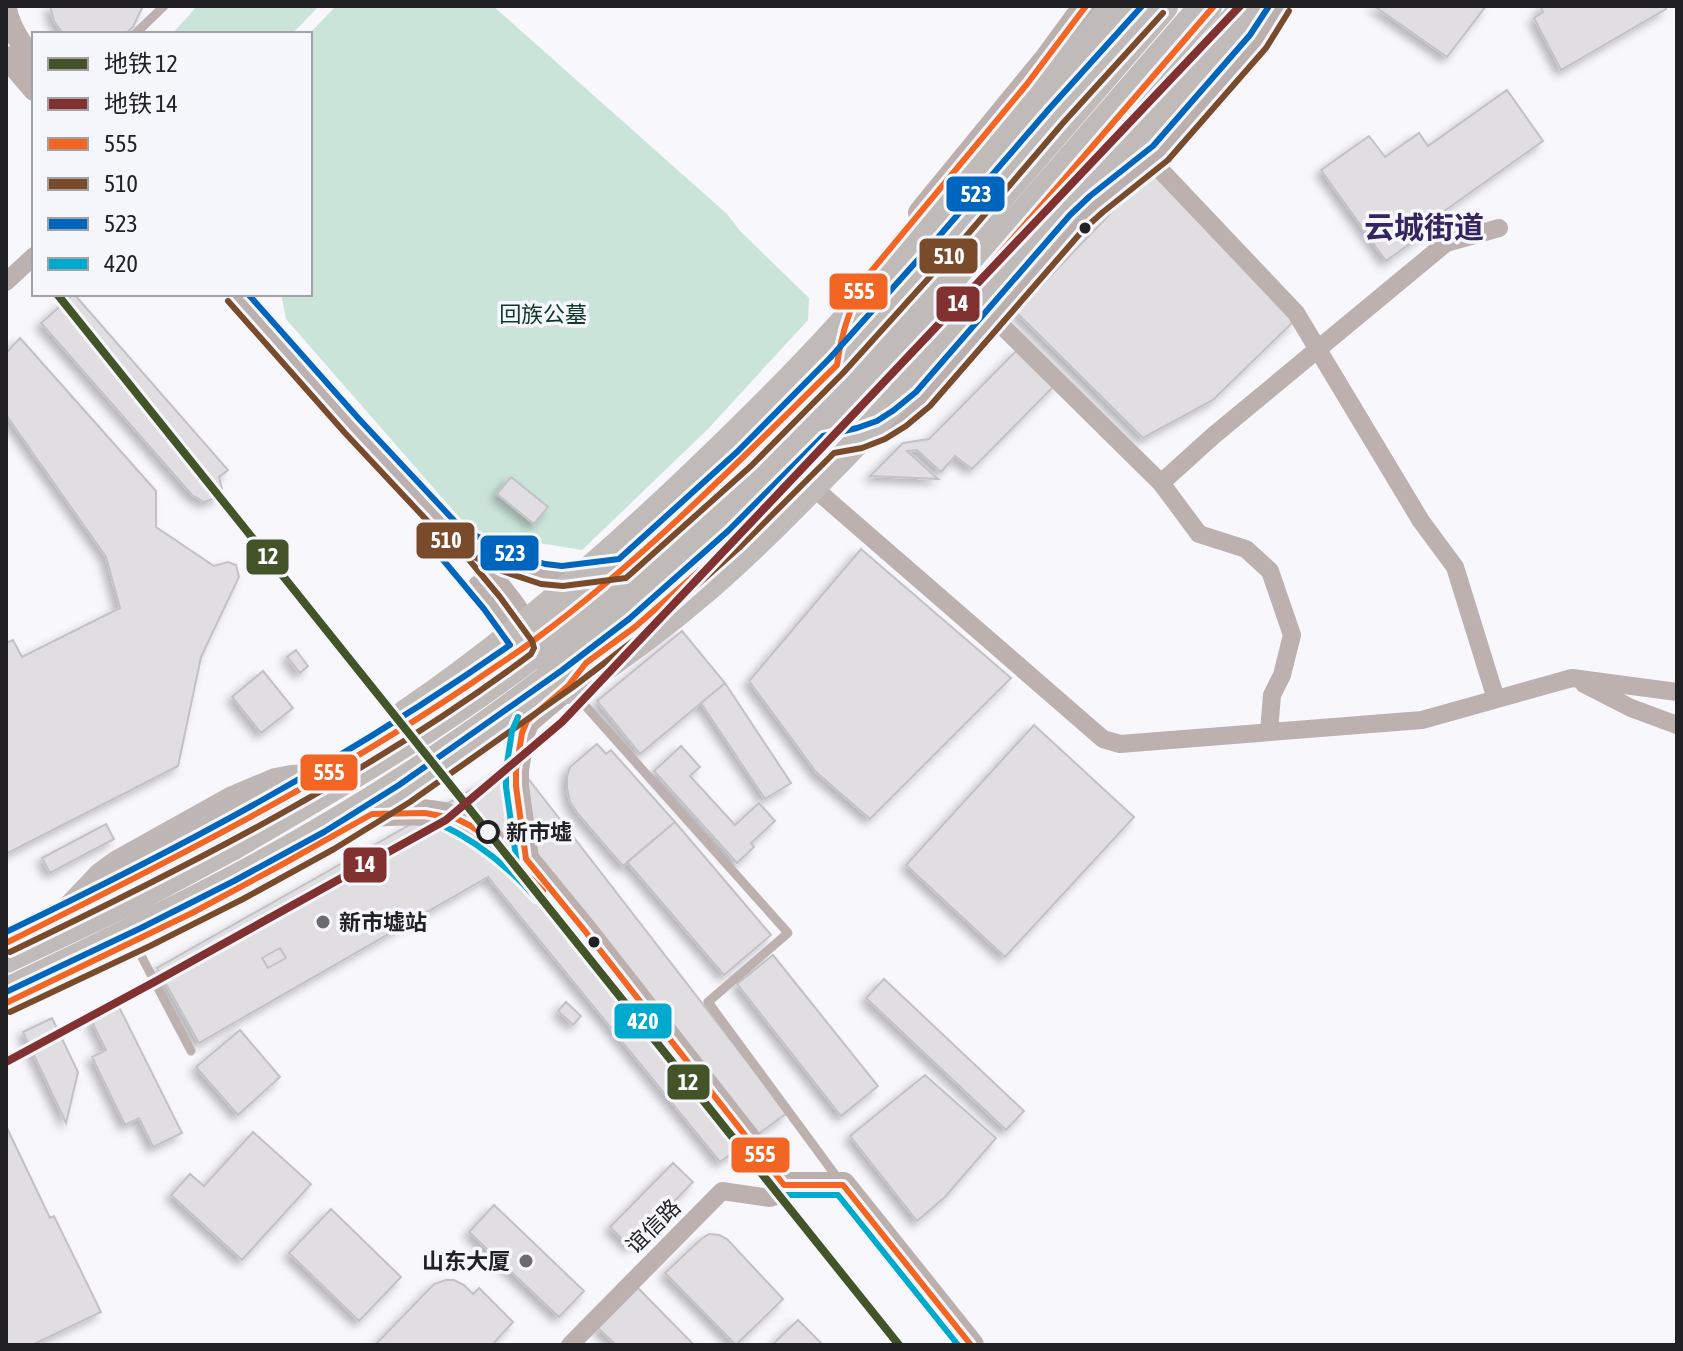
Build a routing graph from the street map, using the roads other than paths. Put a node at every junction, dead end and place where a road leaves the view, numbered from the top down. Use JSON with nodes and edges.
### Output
{"nodes":[{"id":1,"x":164,"y":6,"type":"edge"},
{"id":2,"x":1086,"y":6,"type":"edge"},
{"id":3,"x":1118,"y":6,"type":"edge"},
{"id":4,"x":1156,"y":6,"type":"edge"},
{"id":5,"x":1162,"y":6,"type":"edge"},
{"id":6,"x":1206,"y":6,"type":"edge"},
{"id":7,"x":1214,"y":6,"type":"edge"},
{"id":8,"x":1248,"y":6,"type":"edge"},
{"id":9,"x":1281,"y":6,"type":"edge"},
{"id":10,"x":6,"y":9,"type":"edge"},
{"id":11,"x":137,"y":32,"type":"edge"},
{"id":12,"x":6,"y":57,"type":"edge"},
{"id":13,"x":32,"y":58,"type":"edge"},
{"id":14,"x":32,"y":88,"type":"edge"},
{"id":15,"x":1151,"y":160,"type":"junction"},
{"id":16,"x":1499,"y":228,"type":"dead end"},
{"id":17,"x":32,"y":258,"type":"edge"},
{"id":18,"x":6,"y":282,"type":"edge"},
{"id":19,"x":218,"y":296,"type":"edge"},
{"id":20,"x":237,"y":296,"type":"edge"},
{"id":21,"x":994,"y":318,"type":"junction"},
{"id":22,"x":1318,"y":351,"type":"junction"},
{"id":23,"x":837,"y":365,"type":"junction"},
{"id":24,"x":829,"y":444,"type":"junction"},
{"id":25,"x":799,"y":475,"type":"junction"},
{"id":26,"x":1161,"y":483,"type":"junction"},
{"id":27,"x":455,"y":536,"type":"junction"},
{"id":28,"x":623,"y":569,"type":"junction"},
{"id":29,"x":530,"y":643,"type":"junction"},
{"id":30,"x":1572,"y":678,"type":"junction"},
{"id":31,"x":569,"y":679,"type":"junction"},
{"id":32,"x":1677,"y":692,"type":"edge"},
{"id":33,"x":1496,"y":699,"type":"junction"},
{"id":34,"x":1677,"y":725,"type":"edge"},
{"id":35,"x":1269,"y":732,"type":"junction"},
{"id":36,"x":372,"y":814,"type":"junction"},
{"id":37,"x":329,"y":828,"type":"junction"},
{"id":38,"x":231,"y":845,"type":"junction"},
{"id":39,"x":134,"y":942,"type":"junction"},
{"id":40,"x":6,"y":943,"type":"edge"},
{"id":41,"x":6,"y":957,"type":"edge"},
{"id":42,"x":6,"y":994,"type":"edge"},
{"id":43,"x":6,"y":1003,"type":"edge"},
{"id":44,"x":191,"y":1051,"type":"dead end"},
{"id":45,"x":783,"y":1190,"type":"junction"},
{"id":46,"x":839,"y":1191,"type":"junction"},
{"id":47,"x":570,"y":1345,"type":"edge"},
{"id":48,"x":949,"y":1345,"type":"edge"},
{"id":49,"x":971,"y":1345,"type":"edge"}],
"edges":[{"from":1,"to":11,"type":"lane"},
{"from":2,"to":23,"type":"main road"},
{"from":3,"to":38,"type":"highway","bridge":true},
{"from":4,"to":23,"type":"highway"},
{"from":5,"to":38,"type":"highway","bridge":true},
{"from":6,"to":37,"type":"highway","bridge":true},
{"from":7,"to":24,"type":"highway"},
{"from":8,"to":37,"type":"highway","bridge":true},
{"from":9,"to":15,"type":"main road"},
{"from":10,"to":13,"type":"street"},
{"from":12,"to":14,"type":"street"},
{"from":15,"to":21,"type":"main road"},
{"from":15,"to":22,"type":"street"},
{"from":16,"to":22,"type":"street"},
{"from":17,"to":18,"type":"street"},
{"from":19,"to":29,"type":"street"},
{"from":20,"to":27,"type":"street"},
{"from":21,"to":24,"type":"main road"},
{"from":21,"to":26,"type":"street"},
{"from":22,"to":26,"type":"street"},
{"from":22,"to":33,"type":"street"},
{"from":23,"to":28,"type":"highway"},
{"from":24,"to":25,"type":"highway"},
{"from":25,"to":31,"type":"highway"},
{"from":25,"to":35,"type":"street"},
{"from":26,"to":35,"type":"street"},
{"from":27,"to":28,"type":"street"},
{"from":27,"to":29,"type":"street"},
{"from":28,"to":29,"type":"highway"},
{"from":29,"to":31,"type":"street"},
{"from":29,"to":40,"type":"highway"},
{"from":30,"to":32,"type":"street"},
{"from":30,"to":33,"type":"street"},
{"from":30,"to":34,"type":"street"},
{"from":31,"to":36,"type":"highway"},
{"from":31,"to":45,"type":"main road"},
{"from":31,"to":46,"type":"lane"},
{"from":33,"to":35,"type":"street"},
{"from":36,"to":39,"type":"highway"},
{"from":36,"to":45,"type":"main road"},
{"from":37,"to":42,"type":"highway","bridge":true},
{"from":38,"to":41,"type":"highway"},
{"from":39,"to":43,"type":"highway"},
{"from":39,"to":44,"type":"lane"},
{"from":45,"to":46,"type":"main road"},
{"from":45,"to":47,"type":"street","name":"谊信路"},
{"from":46,"to":48,"type":"main road"},
{"from":46,"to":49,"type":"main road"}]}
